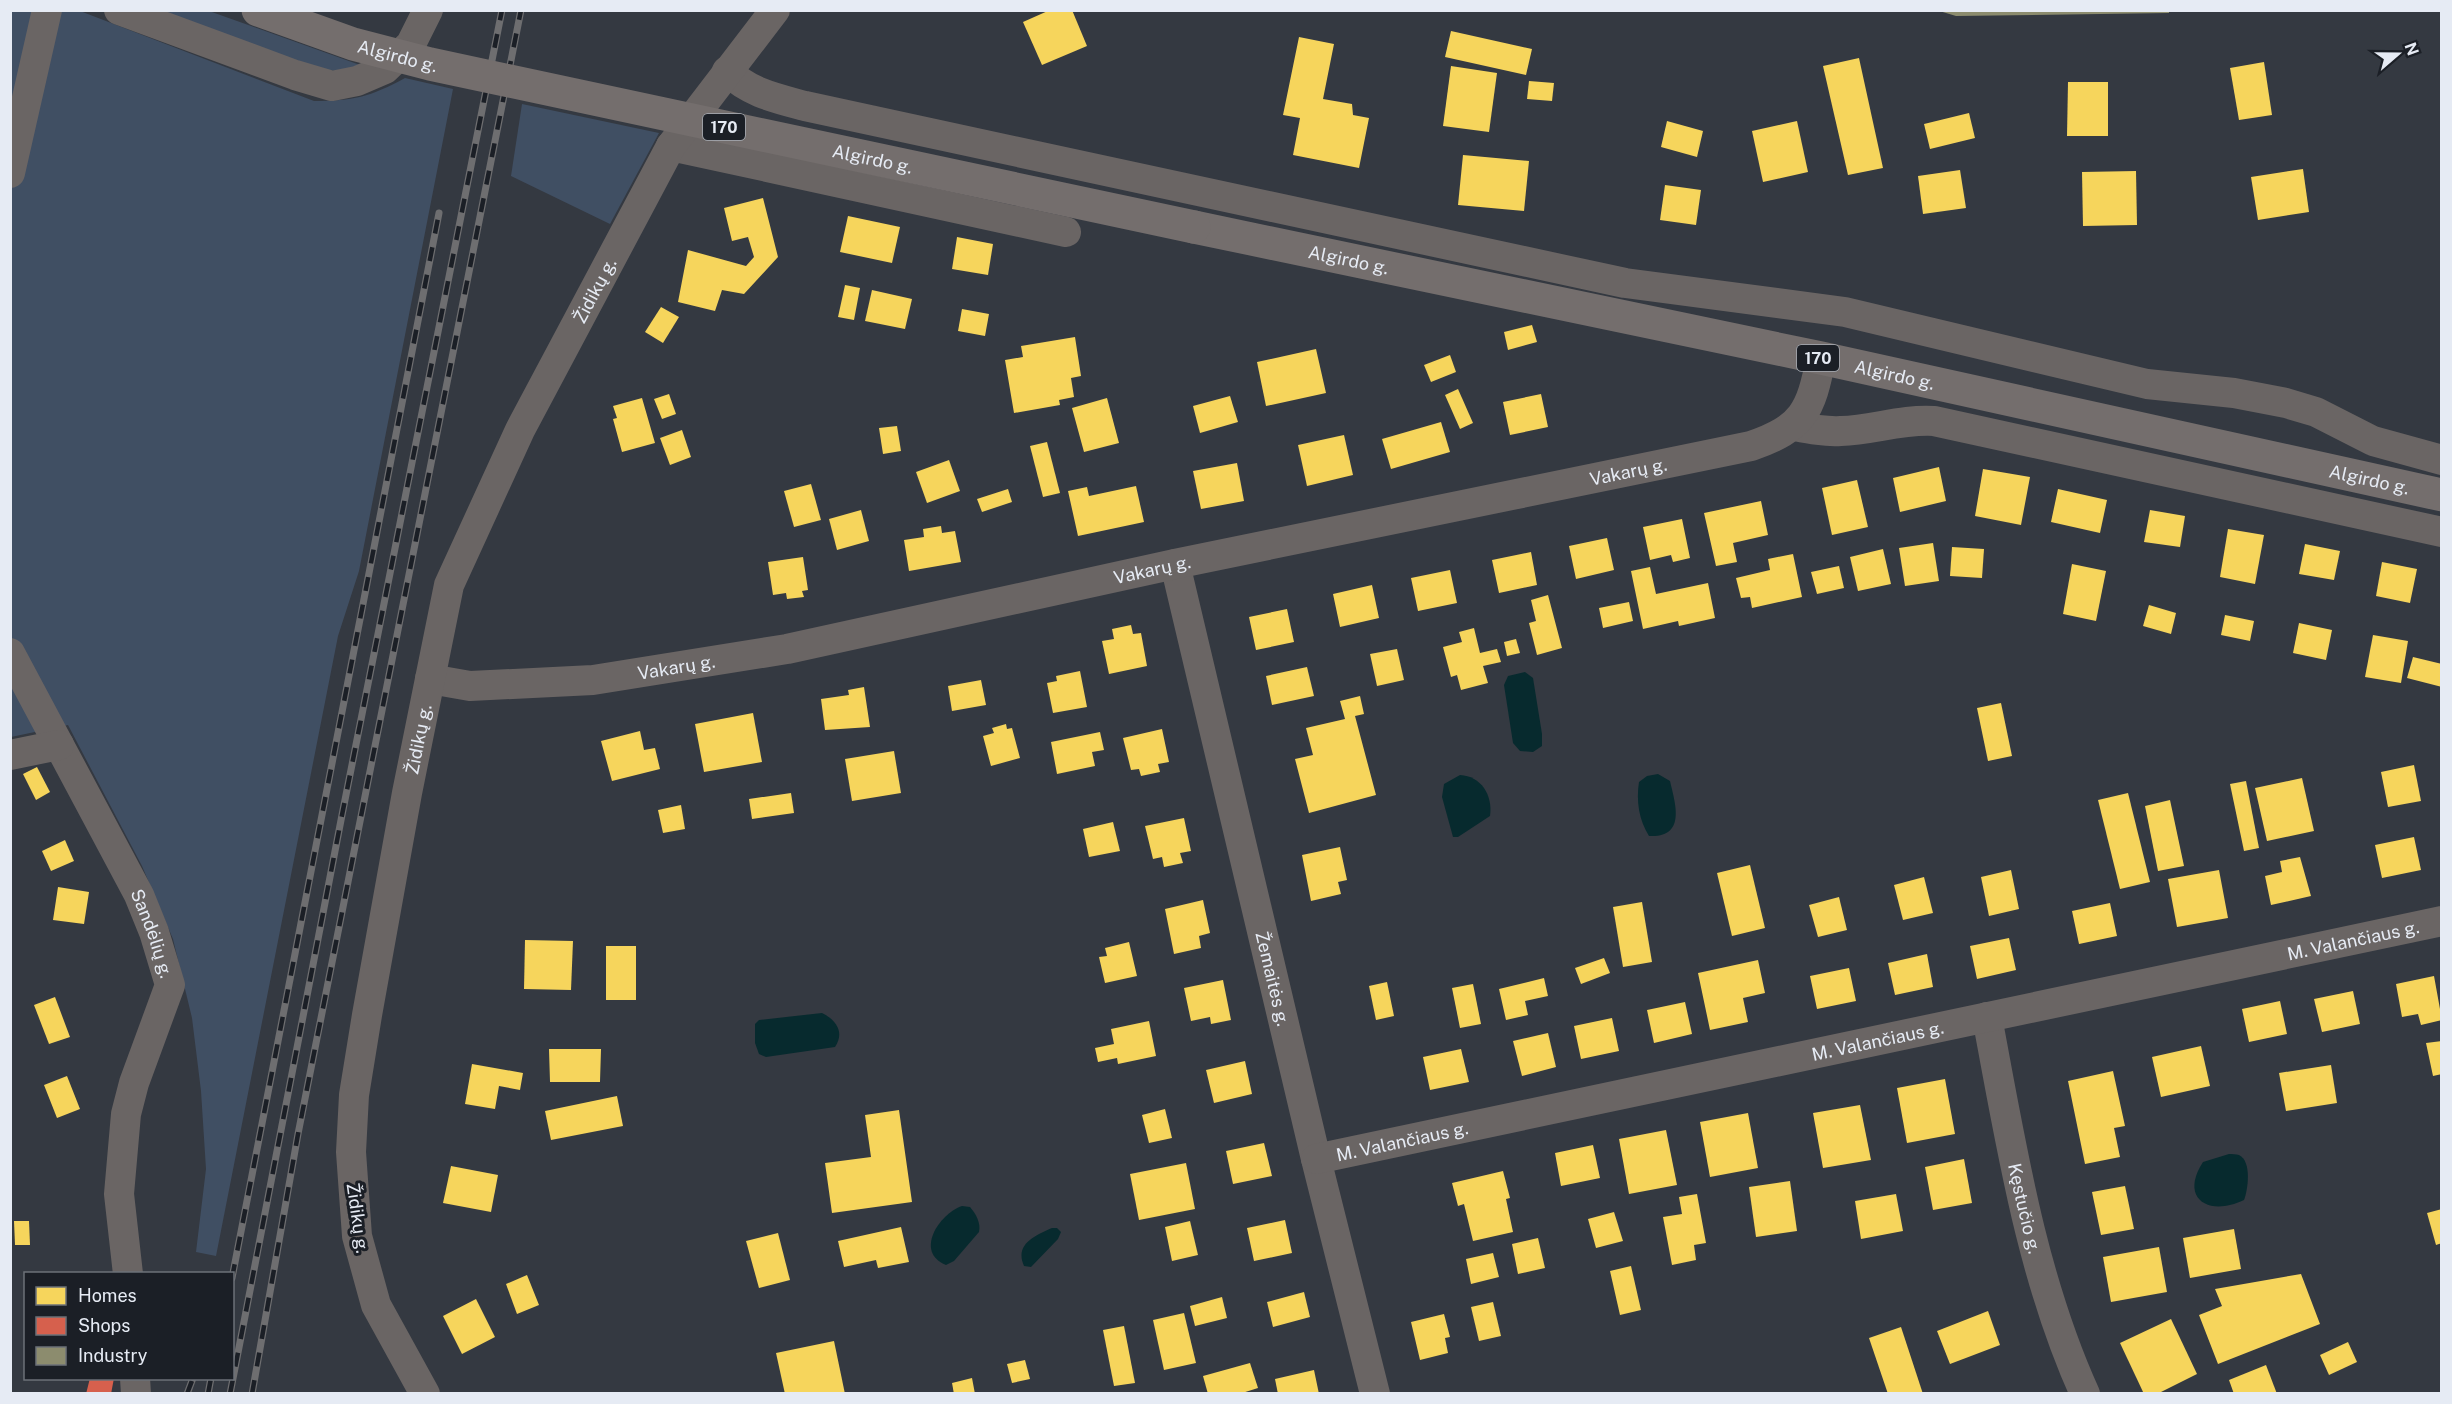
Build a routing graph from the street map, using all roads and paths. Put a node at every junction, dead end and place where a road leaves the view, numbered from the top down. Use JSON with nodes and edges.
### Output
{"nodes":[{"id":1,"x":47,"y":10,"type":"edge"},
{"id":2,"x":119,"y":10,"type":"edge"},
{"id":3,"x":258,"y":10,"type":"edge"},
{"id":4,"x":428,"y":10,"type":"edge"},
{"id":5,"x":775,"y":10,"type":"edge"},
{"id":6,"x":727,"y":71,"type":"junction"},
{"id":7,"x":679,"y":134,"type":"junction"},
{"id":8,"x":10,"y":173,"type":"edge"},
{"id":9,"x":1066,"y":232,"type":"dead end"},
{"id":10,"x":1821,"y":358,"type":"junction"},
{"id":11,"x":1795,"y":426,"type":"junction"},
{"id":12,"x":2442,"y":460,"type":"edge"},
{"id":13,"x":2442,"y":495,"type":"edge"},
{"id":14,"x":2442,"y":532,"type":"edge"},
{"id":15,"x":1175,"y":564,"type":"junction"},
{"id":16,"x":10,"y":653,"type":"edge"},
{"id":17,"x":430,"y":680,"type":"junction"},
{"id":18,"x":59,"y":745,"type":"junction"},
{"id":19,"x":10,"y":755,"type":"edge"},
{"id":20,"x":2442,"y":921,"type":"edge"},
{"id":21,"x":1987,"y":1017,"type":"junction"},
{"id":22,"x":1316,"y":1159,"type":"junction"},
{"id":23,"x":128,"y":1272,"type":"edge"},
{"id":24,"x":425,"y":1394,"type":"edge"},
{"id":25,"x":1375,"y":1394,"type":"edge"},
{"id":26,"x":2085,"y":1394,"type":"edge"}],
"edges":[{"from":1,"to":8,"type":"street"},
{"from":2,"to":4,"type":"street"},
{"from":3,"to":10,"type":"main road","name":"Algirdo g.","number":"170","bridge":true},
{"from":5,"to":6,"type":"street","name":"Židikų g."},
{"from":6,"to":7,"type":"street","name":"Židikų g."},
{"from":6,"to":12,"type":"street"},
{"from":7,"to":9,"type":"street"},
{"from":7,"to":17,"type":"street","name":"Židikų g."},
{"from":10,"to":11,"type":"street"},
{"from":10,"to":13,"type":"main road","name":"Algirdo g.","number":"170"},
{"from":11,"to":14,"type":"street","name":"Algirdo g."},
{"from":11,"to":15,"type":"street","name":"Vakarų g."},
{"from":15,"to":17,"type":"street","name":"Vakarų g."},
{"from":15,"to":22,"type":"street","name":"Žemaitės g."},
{"from":16,"to":18,"type":"street","name":"Sandėlių g."},
{"from":17,"to":24,"type":"street","name":"Židikų g."},
{"from":18,"to":19,"type":"street"},
{"from":18,"to":23,"type":"street","name":"Sandėlių g."},
{"from":20,"to":21,"type":"street","name":"M. Valančiaus g."},
{"from":21,"to":22,"type":"street","name":"M. Valančiaus g."},
{"from":21,"to":26,"type":"street","name":"Kęstučio g."},
{"from":22,"to":25,"type":"street","name":"Žemaitės g."}]}
